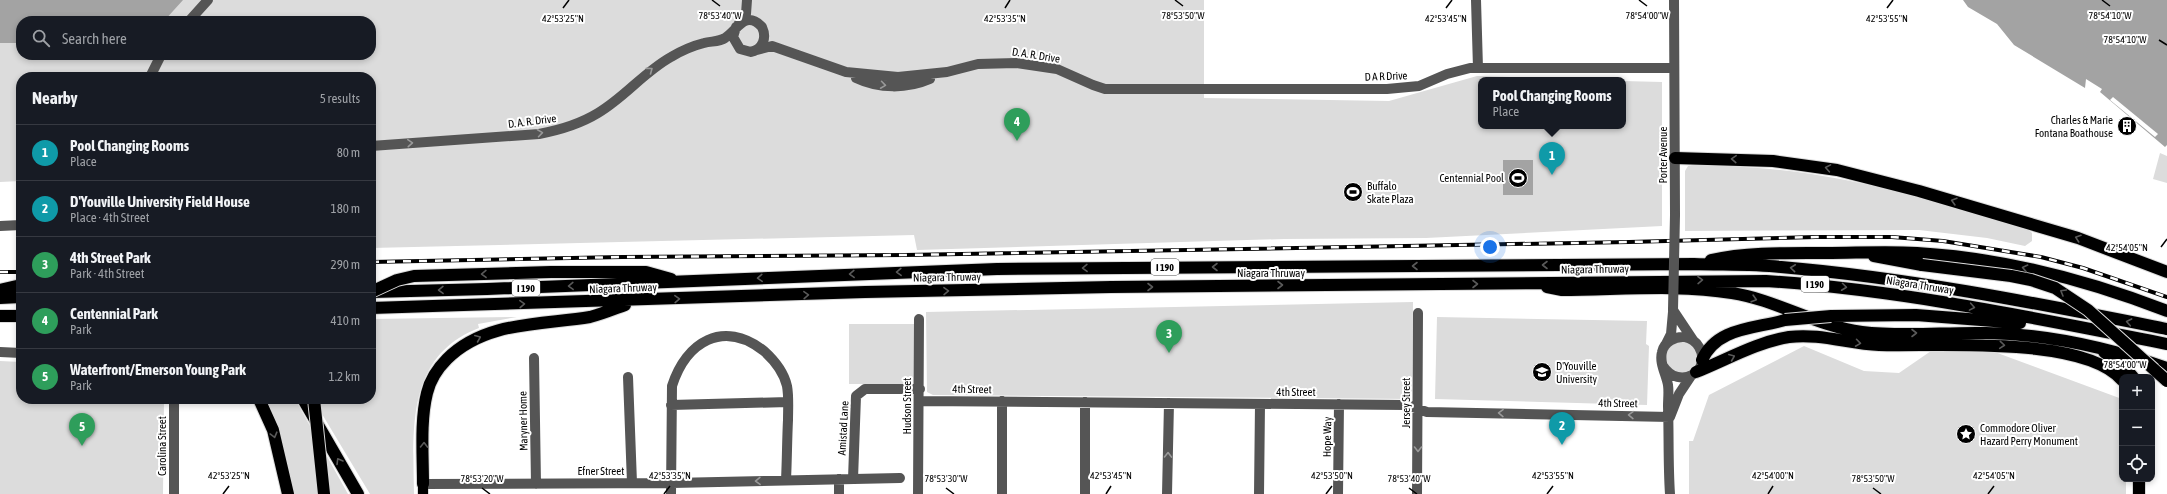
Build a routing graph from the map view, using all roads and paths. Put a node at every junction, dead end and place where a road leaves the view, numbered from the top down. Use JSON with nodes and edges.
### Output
{"nodes":[{"id":1,"x":208,"y":0,"type":"edge"},
{"id":2,"x":1476,"y":0,"type":"edge"},
{"id":3,"x":1674,"y":0,"type":"edge"},
{"id":4,"x":747,"y":4,"type":"edge"},
{"id":5,"x":194,"y":16,"type":"edge"},
{"id":6,"x":736,"y":26,"type":"junction"},
{"id":7,"x":761,"y":26,"type":"junction"},
{"id":8,"x":719,"y":40,"type":"junction"},
{"id":9,"x":779,"y":48,"type":"junction"},
{"id":10,"x":740,"y":49,"type":"junction"},
{"id":11,"x":753,"y":51,"type":"junction"},
{"id":12,"x":158,"y":60,"type":"edge"},
{"id":13,"x":1478,"y":68,"type":"junction"},
{"id":14,"x":1674,"y":68,"type":"junction"},
{"id":15,"x":151,"y":72,"type":"edge"},
{"id":16,"x":1120,"y":89,"type":"joint"},
{"id":17,"x":376,"y":146,"type":"edge"},
{"id":18,"x":1675,"y":158,"type":"junction"},
{"id":19,"x":16,"y":225,"type":"edge"},
{"id":20,"x":0,"y":226,"type":"edge"},
{"id":21,"x":1861,"y":253,"type":"junction"},
{"id":22,"x":1694,"y":264,"type":"junction"},
{"id":23,"x":2167,"y":272,"type":"edge"},
{"id":24,"x":680,"y":281,"type":"junction"},
{"id":25,"x":1534,"y":284,"type":"junction"},
{"id":26,"x":16,"y":286,"type":"edge"},
{"id":27,"x":0,"y":290,"type":"edge"},
{"id":28,"x":376,"y":290,"type":"edge"},
{"id":29,"x":376,"y":292,"type":"edge"},
{"id":30,"x":0,"y":298,"type":"edge"},
{"id":31,"x":16,"y":298,"type":"edge"},
{"id":32,"x":638,"y":301,"type":"junction"},
{"id":33,"x":376,"y":308,"type":"edge"},
{"id":34,"x":1673,"y":310,"type":"junction"},
{"id":35,"x":2167,"y":311,"type":"edge"},
{"id":36,"x":1418,"y":313,"type":"dead end"},
{"id":37,"x":0,"y":316,"type":"edge"},
{"id":38,"x":16,"y":316,"type":"edge"},
{"id":39,"x":919,"y":319,"type":"dead end"},
{"id":40,"x":2064,"y":324,"type":"junction"},
{"id":41,"x":2167,"y":329,"type":"edge"},
{"id":42,"x":1694,"y":341,"type":"junction"},
{"id":43,"x":2072,"y":344,"type":"junction"},
{"id":44,"x":2167,"y":344,"type":"edge"},
{"id":45,"x":1665,"y":345,"type":"junction"},
{"id":46,"x":0,"y":352,"type":"edge"},
{"id":47,"x":16,"y":353,"type":"edge"},
{"id":48,"x":534,"y":358,"type":"dead end"},
{"id":49,"x":1702,"y":360,"type":"junction"},
{"id":50,"x":1663,"y":366,"type":"junction"},
{"id":51,"x":2167,"y":368,"type":"edge"},
{"id":52,"x":1693,"y":374,"type":"junction"},
{"id":53,"x":2131,"y":374,"type":"edge"},
{"id":54,"x":628,"y":377,"type":"dead end"},
{"id":55,"x":2119,"y":377,"type":"edge"},
{"id":56,"x":2167,"y":381,"type":"edge"},
{"id":57,"x":920,"y":389,"type":"junction"},
{"id":58,"x":920,"y":400,"type":"junction"},
{"id":59,"x":1002,"y":401,"type":"junction"},
{"id":60,"x":671,"y":402,"type":"junction"},
{"id":61,"x":788,"y":402,"type":"junction"},
{"id":62,"x":1085,"y":402,"type":"junction"},
{"id":63,"x":1169,"y":403,"type":"junction"},
{"id":64,"x":174,"y":404,"type":"edge"},
{"id":65,"x":261,"y":404,"type":"edge"},
{"id":66,"x":306,"y":404,"type":"edge"},
{"id":67,"x":315,"y":404,"type":"edge"},
{"id":68,"x":1260,"y":404,"type":"junction"},
{"id":69,"x":1339,"y":404,"type":"junction"},
{"id":70,"x":1418,"y":410,"type":"junction"},
{"id":71,"x":1670,"y":417,"type":"junction"},
{"id":72,"x":900,"y":478,"type":"dead end"},
{"id":73,"x":839,"y":479,"type":"junction"},
{"id":74,"x":853,"y":479,"type":"junction"},
{"id":75,"x":786,"y":480,"type":"junction"},
{"id":76,"x":2140,"y":482,"type":"edge"},
{"id":77,"x":632,"y":483,"type":"junction"},
{"id":78,"x":672,"y":483,"type":"junction"},
{"id":79,"x":536,"y":484,"type":"junction"},
{"id":80,"x":423,"y":489,"type":"edge"},
{"id":81,"x":174,"y":494,"type":"edge"},
{"id":82,"x":288,"y":494,"type":"edge"},
{"id":83,"x":324,"y":494,"type":"edge"},
{"id":84,"x":358,"y":494,"type":"edge"},
{"id":85,"x":671,"y":494,"type":"edge"},
{"id":86,"x":839,"y":494,"type":"edge"},
{"id":87,"x":918,"y":494,"type":"edge"},
{"id":88,"x":1002,"y":494,"type":"edge"},
{"id":89,"x":1085,"y":494,"type":"edge"},
{"id":90,"x":1167,"y":494,"type":"edge"},
{"id":91,"x":1259,"y":494,"type":"edge"},
{"id":92,"x":1338,"y":494,"type":"edge"},
{"id":93,"x":1417,"y":494,"type":"edge"},
{"id":94,"x":1670,"y":494,"type":"edge"},
{"id":95,"x":2139,"y":494,"type":"edge"}],
"edges":[{"from":1,"to":5,"type":"street"},
{"from":2,"to":13,"type":"street"},
{"from":3,"to":14,"type":"street","name":"Porter Avenue"},
{"from":4,"to":6,"type":"street"},
{"from":4,"to":7,"type":"street","name":"D. A. R. Drive"},
{"from":6,"to":7,"type":"street"},
{"from":6,"to":8,"type":"street","name":"D. A. R. Drive"},
{"from":6,"to":10,"type":"street"},
{"from":7,"to":9,"type":"street","name":"D. A. R. Drive"},
{"from":7,"to":11,"type":"street"},
{"from":8,"to":10,"type":"street"},
{"from":17,"to":8,"type":"street","name":"D. A. R. Drive","one_way":true},
{"from":9,"to":11,"type":"street","name":"D. A. R. Drive"},
{"from":9,"to":16,"type":"street","name":"D. A. R. Drive"},
{"from":10,"to":11,"type":"street"},
{"from":12,"to":15,"type":"street"},
{"from":13,"to":14,"type":"street","name":"D A R Drive"},
{"from":13,"to":16,"type":"street","name":"D A R Drive"},
{"from":14,"to":18,"type":"street","name":"Porter Avenue"},
{"from":23,"to":18,"type":"highway","one_way":true},
{"from":18,"to":34,"type":"street","name":"Porter Avenue","bridge":true},
{"from":19,"to":20,"type":"street"},
{"from":21,"to":22,"type":"highway"},
{"from":35,"to":21,"type":"highway","one_way":true},
{"from":56,"to":21,"type":"highway","one_way":true,"bridge":true},
{"from":22,"to":24,"type":"highway","name":"Niagara Thruway","number":"I 190","one_way":true},
{"from":41,"to":22,"type":"highway","name":"Niagara Thruway","number":"I 190","one_way":true},
{"from":24,"to":28,"type":"highway","one_way":true,"bridge":true},
{"from":24,"to":29,"type":"highway","name":"Niagara Thruway","number":"I 190","one_way":true},
{"from":32,"to":25,"type":"highway","name":"Niagara Thruway","number":"I 190","one_way":true},
{"from":25,"to":40,"type":"highway","name":"Niagara Thruway","number":"I 190","one_way":true},
{"from":25,"to":43,"type":"highway","one_way":true},
{"from":26,"to":27,"type":"highway"},
{"from":30,"to":31,"type":"highway"},
{"from":33,"to":32,"type":"highway","name":"Niagara Thruway","number":"I 190","one_way":true},
{"from":80,"to":32,"type":"highway","one_way":true},
{"from":34,"to":42,"type":"street"},
{"from":34,"to":45,"type":"street","name":"Porter Avenue"},
{"from":36,"to":70,"type":"street","name":"Jersey Street"},
{"from":37,"to":38,"type":"highway"},
{"from":39,"to":57,"type":"street","name":"Hudson Street"},
{"from":40,"to":44,"type":"highway","name":"Niagara Thruway","number":"I 190"},
{"from":40,"to":49,"type":"highway","bridge":true},
{"from":42,"to":45,"type":"street"},
{"from":42,"to":49,"type":"street"},
{"from":43,"to":51,"type":"highway"},
{"from":43,"to":53,"type":"highway"},
{"from":45,"to":50,"type":"street","name":"Porter Avenue"},
{"from":46,"to":47,"type":"street"},
{"from":48,"to":79,"type":"street","name":"Maryner Home"},
{"from":49,"to":52,"type":"street","name":"Porter Avenue"},
{"from":50,"to":52,"type":"street"},
{"from":50,"to":71,"type":"street","name":"Porter Avenue"},
{"from":52,"to":55,"type":"highway","one_way":true},
{"from":52,"to":71,"type":"street","name":"Porter Avenue"},
{"from":54,"to":77,"type":"street"},
{"from":57,"to":58,"type":"street","name":"Hudson Street"},
{"from":57,"to":74,"type":"street","name":"Amistad Lane"},
{"from":58,"to":59,"type":"street","name":"4th Street"},
{"from":58,"to":87,"type":"street","name":"Hudson Street"},
{"from":59,"to":62,"type":"street","name":"4th Street"},
{"from":59,"to":88,"type":"street"},
{"from":60,"to":61,"type":"street"},
{"from":60,"to":61,"type":"street"},
{"from":60,"to":78,"type":"street"},
{"from":61,"to":75,"type":"street"},
{"from":62,"to":63,"type":"street","name":"4th Street"},
{"from":62,"to":89,"type":"street"},
{"from":63,"to":68,"type":"street","name":"4th Street"},
{"from":90,"to":63,"type":"street","one_way":true},
{"from":64,"to":81,"type":"street","name":"Carolina Street"},
{"from":65,"to":82,"type":"highway","one_way":true},
{"from":84,"to":66,"type":"highway","one_way":true},
{"from":67,"to":83,"type":"highway","bridge":true},
{"from":68,"to":69,"type":"street","name":"4th Street"},
{"from":68,"to":91,"type":"street"},
{"from":69,"to":70,"type":"street","name":"4th Street"},
{"from":69,"to":92,"type":"street","name":"Hope Way"},
{"from":71,"to":70,"type":"street","name":"4th Street","one_way":true},
{"from":70,"to":93,"type":"street","name":"Jersey Street","one_way":true},
{"from":71,"to":94,"type":"street","name":"Porter Avenue"},
{"from":72,"to":74,"type":"street","name":"Efner Street"},
{"from":73,"to":74,"type":"street","name":"Efner Street"},
{"from":73,"to":75,"type":"street","name":"Efner Street"},
{"from":73,"to":86,"type":"street"},
{"from":75,"to":78,"type":"street","name":"Efner Street","one_way":true},
{"from":76,"to":95,"type":"highway"},
{"from":77,"to":78,"type":"street","name":"Efner Street"},
{"from":77,"to":79,"type":"street","name":"Efner Street"},
{"from":78,"to":85,"type":"street"},
{"from":79,"to":80,"type":"street","name":"Efner Street"}]}
